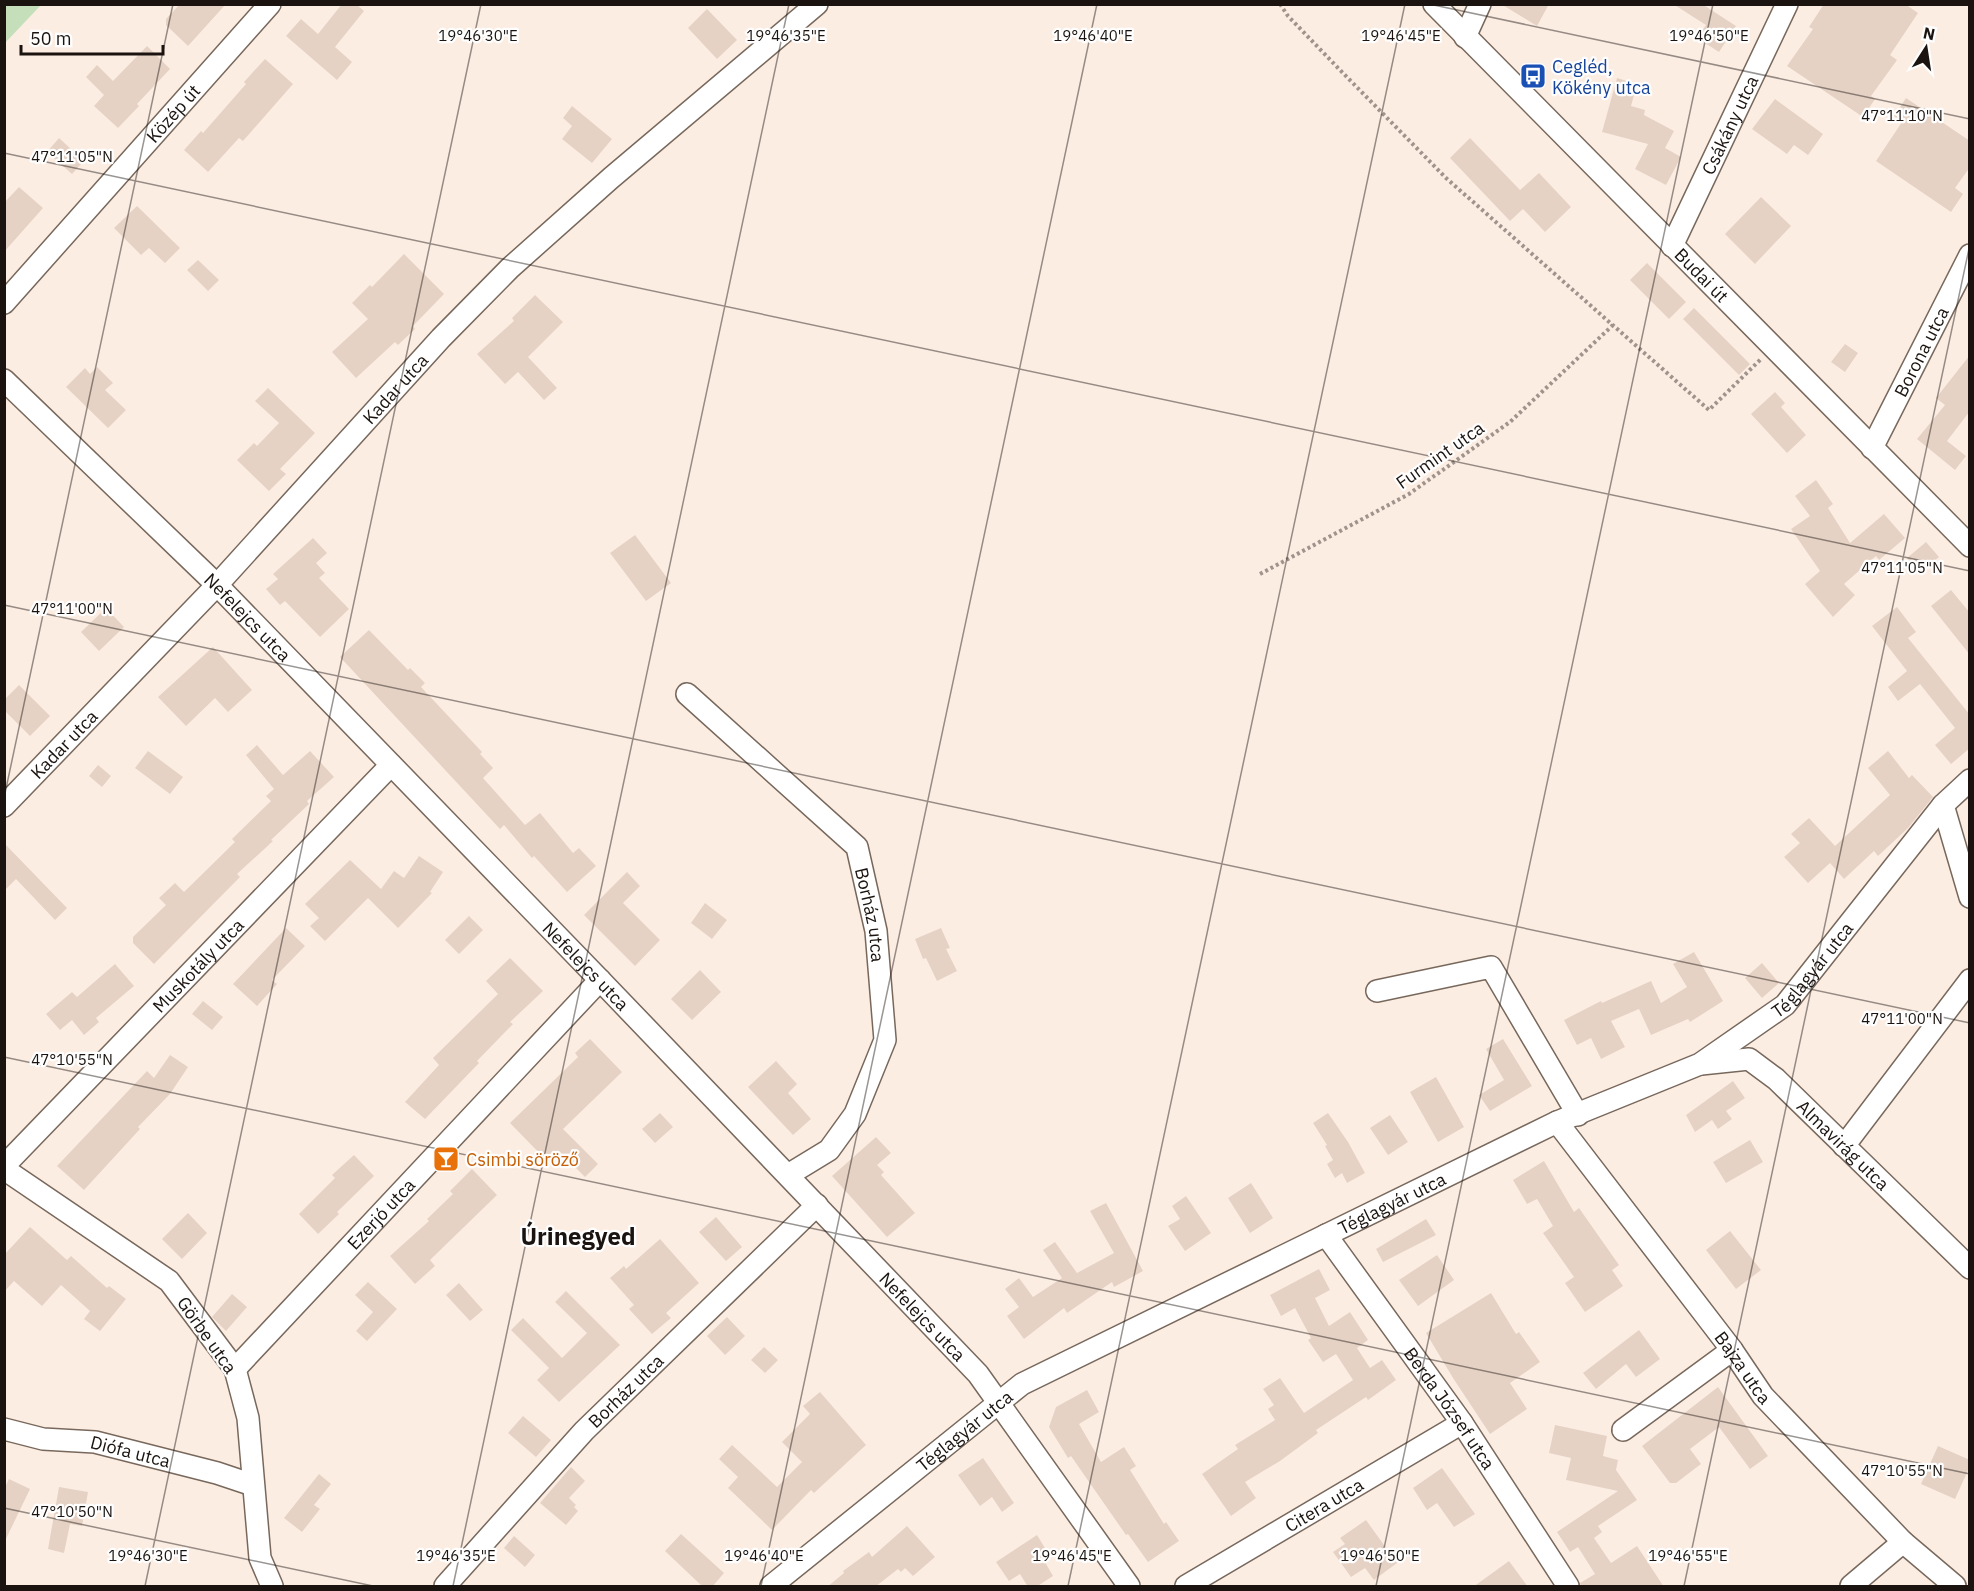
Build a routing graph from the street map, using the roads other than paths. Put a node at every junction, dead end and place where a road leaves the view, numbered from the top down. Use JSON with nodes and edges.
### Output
{"nodes":[{"id":1,"x":270,"y":4,"type":"edge"},
{"id":2,"x":817,"y":4,"type":"edge"},
{"id":3,"x":1434,"y":4,"type":"edge"},
{"id":4,"x":1480,"y":4,"type":"edge"},
{"id":5,"x":1787,"y":4,"type":"edge"},
{"id":6,"x":1465,"y":37,"type":"junction"},
{"id":7,"x":1672,"y":246,"type":"junction"},
{"id":8,"x":1970,"y":255,"type":"edge"},
{"id":9,"x":4,"y":303,"type":"edge"},
{"id":10,"x":4,"y":380,"type":"edge"},
{"id":11,"x":1872,"y":448,"type":"junction"},
{"id":12,"x":1970,"y":546,"type":"edge"},
{"id":13,"x":217,"y":585,"type":"junction"},
{"id":14,"x":687,"y":694,"type":"dead end"},
{"id":15,"x":391,"y":765,"type":"junction"},
{"id":16,"x":1970,"y":780,"type":"edge"},
{"id":17,"x":1943,"y":805,"type":"junction"},
{"id":18,"x":4,"y":806,"type":"edge"},
{"id":19,"x":1970,"y":897,"type":"edge"},
{"id":20,"x":600,"y":980,"type":"junction"},
{"id":21,"x":1970,"y":980,"type":"edge"},
{"id":22,"x":1377,"y":992,"type":"dead end"},
{"id":23,"x":1700,"y":1064,"type":"junction"},
{"id":24,"x":1578,"y":1115,"type":"junction"},
{"id":25,"x":1557,"y":1122,"type":"junction"},
{"id":26,"x":1844,"y":1146,"type":"junction"},
{"id":27,"x":4,"y":1168,"type":"edge"},
{"id":28,"x":788,"y":1175,"type":"junction"},
{"id":29,"x":817,"y":1205,"type":"junction"},
{"id":30,"x":1326,"y":1235,"type":"junction"},
{"id":31,"x":1970,"y":1268,"type":"edge"},
{"id":32,"x":1731,"y":1350,"type":"junction"},
{"id":33,"x":235,"y":1369,"type":"junction"},
{"id":34,"x":998,"y":1404,"type":"junction"},
{"id":35,"x":1462,"y":1423,"type":"junction"},
{"id":36,"x":4,"y":1429,"type":"edge"},
{"id":37,"x":1623,"y":1430,"type":"dead end"},
{"id":38,"x":253,"y":1485,"type":"junction"},
{"id":39,"x":1903,"y":1542,"type":"junction"},
{"id":40,"x":272,"y":1587,"type":"edge"},
{"id":41,"x":445,"y":1587,"type":"edge"},
{"id":42,"x":771,"y":1587,"type":"edge"},
{"id":43,"x":1129,"y":1587,"type":"edge"},
{"id":44,"x":1186,"y":1587,"type":"edge"},
{"id":45,"x":1568,"y":1587,"type":"edge"},
{"id":46,"x":1851,"y":1587,"type":"edge"},
{"id":47,"x":1955,"y":1587,"type":"edge"}],
"edges":[{"from":1,"to":9,"type":"street","name":"Közép út"},
{"from":2,"to":13,"type":"street","name":"Kadar utca"},
{"from":3,"to":6,"type":"street","name":"Budai út"},
{"from":4,"to":6,"type":"street"},
{"from":5,"to":7,"type":"street","name":"Csákány utca"},
{"from":6,"to":7,"type":"street","name":"Budai út"},
{"from":7,"to":11,"type":"street","name":"Budai út"},
{"from":8,"to":11,"type":"street","name":"Borona utca"},
{"from":10,"to":13,"type":"street","name":"Nefelejcs utca"},
{"from":11,"to":12,"type":"street","name":"Budai út"},
{"from":13,"to":15,"type":"street","name":"Nefelejcs utca"},
{"from":13,"to":18,"type":"street","name":"Kadar utca"},
{"from":14,"to":28,"type":"street","name":"Borház utca"},
{"from":15,"to":20,"type":"street","name":"Nefelejcs utca"},
{"from":15,"to":27,"type":"street","name":"Muskotály utca"},
{"from":16,"to":17,"type":"street","name":"Téglagyár utca"},
{"from":17,"to":19,"type":"street"},
{"from":17,"to":23,"type":"street","name":"Téglagyár utca"},
{"from":20,"to":28,"type":"street","name":"Nefelejcs utca"},
{"from":20,"to":33,"type":"street","name":"Ezerjó utca"},
{"from":21,"to":26,"type":"street"},
{"from":22,"to":24,"type":"street"},
{"from":23,"to":24,"type":"street","name":"Téglagyár utca"},
{"from":23,"to":26,"type":"street","name":"Almavirág utca"},
{"from":24,"to":25,"type":"street","name":"Téglagyár utca"},
{"from":25,"to":30,"type":"street","name":"Téglagyár utca"},
{"from":25,"to":32,"type":"street","name":"Bajza utca"},
{"from":26,"to":31,"type":"street","name":"Almavirág utca"},
{"from":27,"to":33,"type":"street","name":"Görbe utca"},
{"from":28,"to":29,"type":"street","name":"Nefelejcs utca"},
{"from":29,"to":34,"type":"street","name":"Nefelejcs utca"},
{"from":29,"to":41,"type":"street","name":"Borház utca"},
{"from":30,"to":34,"type":"street","name":"Téglagyár utca"},
{"from":30,"to":35,"type":"street","name":"Berda József utca"},
{"from":32,"to":37,"type":"street"},
{"from":32,"to":39,"type":"street","name":"Bajza utca"},
{"from":33,"to":38,"type":"street","name":"Görbe utca"},
{"from":34,"to":42,"type":"street","name":"Téglagyár utca"},
{"from":34,"to":43,"type":"street","name":"Nefelejcs utca"},
{"from":35,"to":44,"type":"street","name":"Citera utca"},
{"from":35,"to":45,"type":"street","name":"Berda József utca"},
{"from":36,"to":38,"type":"street","name":"Diófa utca"},
{"from":38,"to":40,"type":"street","name":"Görbe utca"},
{"from":39,"to":46,"type":"street"},
{"from":39,"to":47,"type":"street","name":"Bajza utca"}]}
